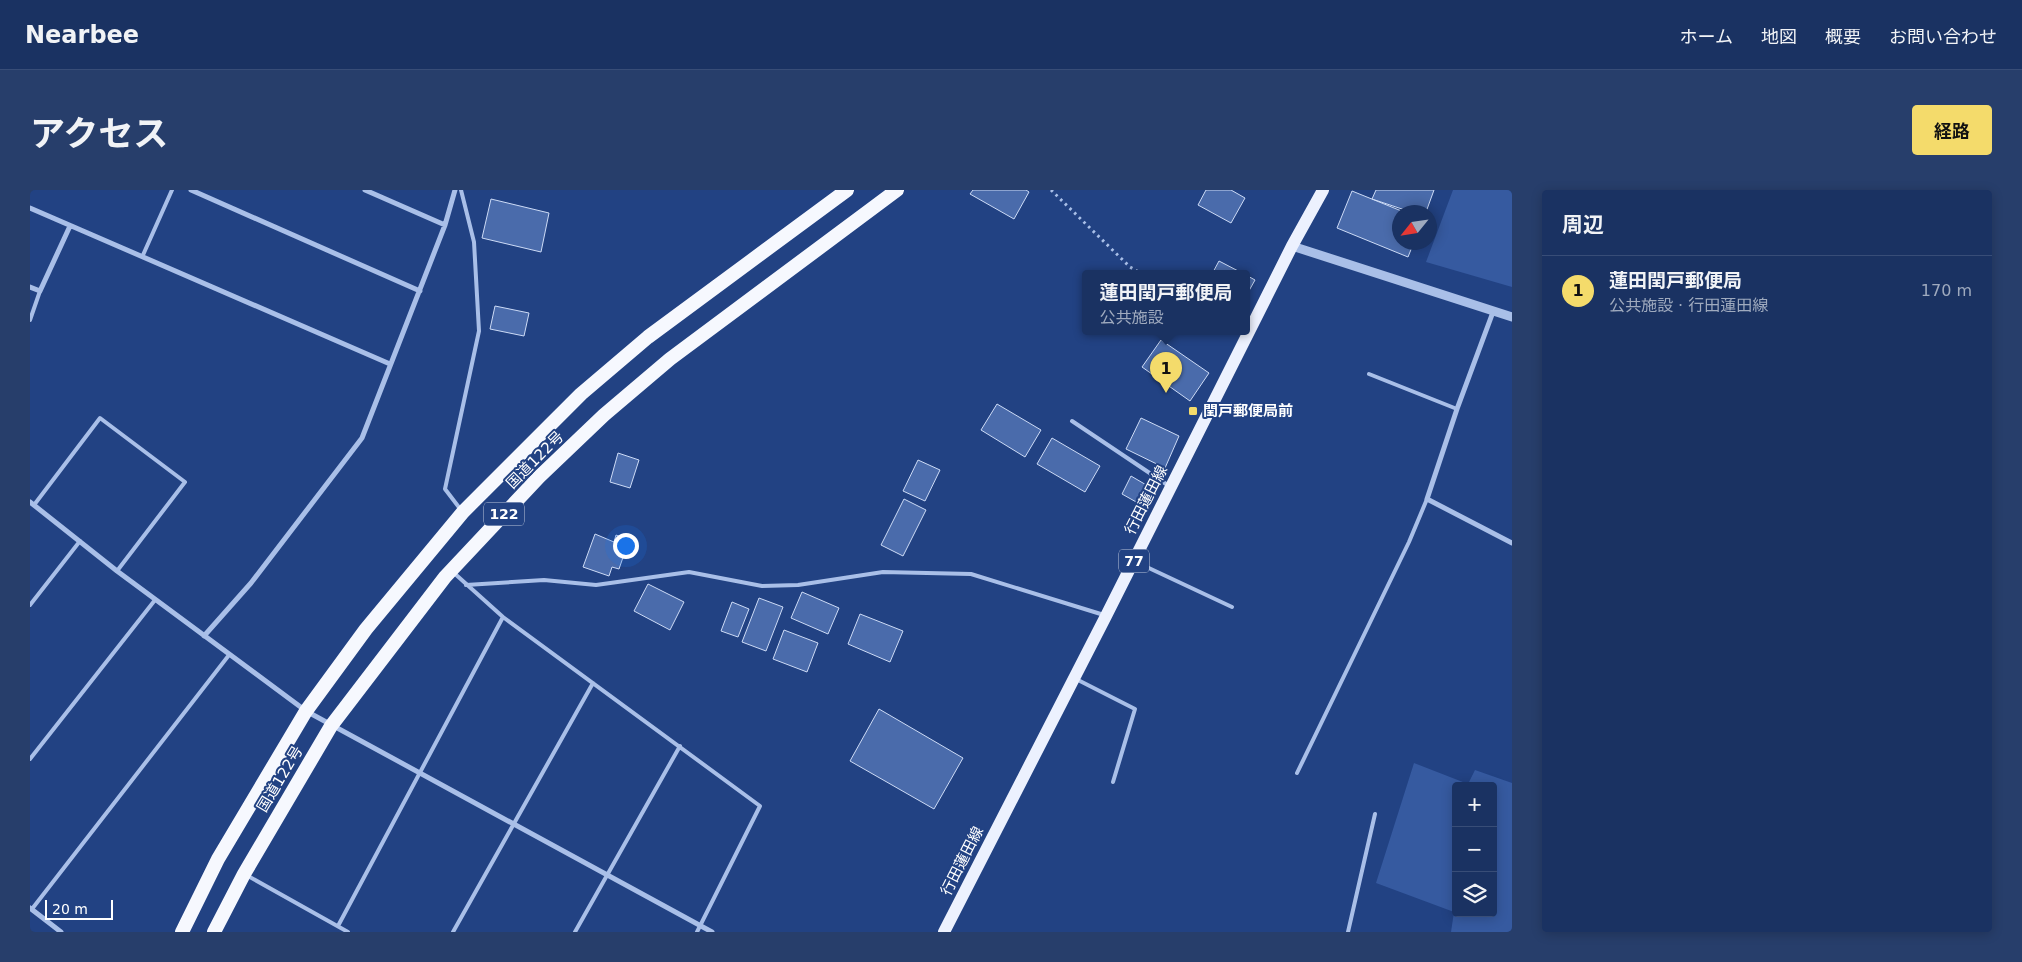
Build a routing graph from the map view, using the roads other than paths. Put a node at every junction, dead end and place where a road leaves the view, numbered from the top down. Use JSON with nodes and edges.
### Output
{"nodes":[{"id":1,"x":172,"y":190,"type":"edge"},
{"id":2,"x":191,"y":190,"type":"edge"},
{"id":3,"x":365,"y":190,"type":"edge"},
{"id":4,"x":455,"y":190,"type":"edge"},
{"id":5,"x":461,"y":190,"type":"edge"},
{"id":6,"x":847,"y":190,"type":"edge"},
{"id":7,"x":897,"y":190,"type":"edge"},
{"id":8,"x":1323,"y":190,"type":"edge"},
{"id":9,"x":30,"y":208,"type":"edge"},
{"id":10,"x":445,"y":225,"type":"junction"},
{"id":11,"x":70,"y":226,"type":"junction"},
{"id":12,"x":1292,"y":246,"type":"junction"},
{"id":13,"x":143,"y":255,"type":"junction"},
{"id":14,"x":30,"y":287,"type":"edge"},
{"id":15,"x":40,"y":291,"type":"junction"},
{"id":16,"x":420,"y":291,"type":"junction"},
{"id":17,"x":1493,"y":312,"type":"junction"},
{"id":18,"x":1512,"y":318,"type":"edge"},
{"id":19,"x":30,"y":320,"type":"edge"},
{"id":20,"x":1250,"y":330,"type":"edge"},
{"id":21,"x":1248,"y":335,"type":"edge"},
{"id":22,"x":390,"y":364,"type":"junction"},
{"id":23,"x":1369,"y":374,"type":"dead end"},
{"id":24,"x":1457,"y":408,"type":"junction"},
{"id":25,"x":1072,"y":421,"type":"dead end"},
{"id":26,"x":1171,"y":488,"type":"junction"},
{"id":27,"x":1427,"y":499,"type":"junction"},
{"id":28,"x":32,"y":504,"type":"edge"},
{"id":29,"x":463,"y":512,"type":"junction"},
{"id":30,"x":80,"y":542,"type":"junction"},
{"id":31,"x":1512,"y":543,"type":"edge"},
{"id":32,"x":1134,"y":562,"type":"junction"},
{"id":33,"x":452,"y":570,"type":"junction"},
{"id":34,"x":117,"y":571,"type":"junction"},
{"id":35,"x":466,"y":585,"type":"junction"},
{"id":36,"x":155,"y":600,"type":"junction"},
{"id":37,"x":30,"y":605,"type":"edge"},
{"id":38,"x":1232,"y":607,"type":"dead end"},
{"id":39,"x":1106,"y":616,"type":"junction"},
{"id":40,"x":504,"y":617,"type":"junction"},
{"id":41,"x":204,"y":636,"type":"junction"},
{"id":42,"x":229,"y":655,"type":"junction"},
{"id":43,"x":1074,"y":678,"type":"junction"},
{"id":44,"x":593,"y":683,"type":"junction"},
{"id":45,"x":306,"y":711,"type":"junction"},
{"id":46,"x":331,"y":726,"type":"junction"},
{"id":47,"x":680,"y":746,"type":"junction"},
{"id":48,"x":30,"y":759,"type":"edge"},
{"id":49,"x":1297,"y":773,"type":"dead end"},
{"id":50,"x":420,"y":774,"type":"junction"},
{"id":51,"x":1113,"y":782,"type":"dead end"},
{"id":52,"x":1375,"y":814,"type":"dead end"},
{"id":53,"x":514,"y":825,"type":"junction"},
{"id":54,"x":244,"y":874,"type":"junction"},
{"id":55,"x":607,"y":875,"type":"junction"},
{"id":56,"x":31,"y":909,"type":"edge"},
{"id":57,"x":338,"y":926,"type":"junction"},
{"id":58,"x":701,"y":926,"type":"junction"},
{"id":59,"x":62,"y":932,"type":"edge"},
{"id":60,"x":182,"y":932,"type":"edge"},
{"id":61,"x":214,"y":932,"type":"edge"},
{"id":62,"x":348,"y":932,"type":"edge"},
{"id":63,"x":453,"y":932,"type":"edge"},
{"id":64,"x":575,"y":932,"type":"edge"},
{"id":65,"x":697,"y":932,"type":"edge"},
{"id":66,"x":712,"y":932,"type":"edge"},
{"id":67,"x":944,"y":932,"type":"edge"},
{"id":68,"x":1348,"y":932,"type":"edge"}],
"edges":[{"from":1,"to":13,"type":"lane"},
{"from":2,"to":16,"type":"street"},
{"from":3,"to":10,"type":"street"},
{"from":4,"to":10,"type":"street"},
{"from":5,"to":29,"type":"lane"},
{"from":6,"to":29,"type":"highway","name":"国道122号","number":"122"},
{"from":7,"to":33,"type":"highway","name":"国道122号","number":"122"},
{"from":8,"to":12,"type":"main road","name":"行田蓮田線","number":"77"},
{"from":9,"to":11,"type":"street"},
{"from":10,"to":16,"type":"street"},
{"from":11,"to":13,"type":"street"},
{"from":11,"to":15,"type":"street"},
{"from":12,"to":17,"type":"street"},
{"from":12,"to":20,"type":"main road","name":"行田蓮田線","number":"77"},
{"from":13,"to":22,"type":"street"},
{"from":14,"to":15,"type":"street"},
{"from":15,"to":19,"type":"lane"},
{"from":16,"to":22,"type":"street"},
{"from":17,"to":18,"type":"street"},
{"from":17,"to":24,"type":"street"},
{"from":21,"to":26,"type":"main road","name":"行田蓮田線","number":"77"},
{"from":22,"to":41,"type":"street"},
{"from":23,"to":24,"type":"lane"},
{"from":24,"to":27,"type":"street"},
{"from":25,"to":26,"type":"lane"},
{"from":26,"to":32,"type":"main road","name":"行田蓮田線","number":"77"},
{"from":27,"to":31,"type":"street"},
{"from":27,"to":49,"type":"lane"},
{"from":28,"to":30,"type":"street"},
{"from":28,"to":34,"type":"lane"},
{"from":29,"to":45,"type":"highway","name":"国道122号","number":"122"},
{"from":30,"to":34,"type":"street"},
{"from":30,"to":37,"type":"lane"},
{"from":32,"to":38,"type":"lane"},
{"from":32,"to":39,"type":"main road","name":"行田蓮田線","number":"77"},
{"from":33,"to":35,"type":"lane"},
{"from":33,"to":46,"type":"highway","name":"国道122号","number":"122"},
{"from":34,"to":36,"type":"street"},
{"from":35,"to":39,"type":"lane"},
{"from":35,"to":40,"type":"lane"},
{"from":36,"to":41,"type":"street"},
{"from":36,"to":48,"type":"lane"},
{"from":39,"to":43,"type":"main road","name":"行田蓮田線","number":"77"},
{"from":40,"to":44,"type":"lane"},
{"from":40,"to":50,"type":"lane"},
{"from":41,"to":42,"type":"street"},
{"from":42,"to":45,"type":"street"},
{"from":42,"to":56,"type":"lane"},
{"from":43,"to":51,"type":"lane"},
{"from":43,"to":67,"type":"main road","name":"行田蓮田線","number":"77"},
{"from":44,"to":47,"type":"lane"},
{"from":44,"to":53,"type":"lane"},
{"from":45,"to":46,"type":"street"},
{"from":45,"to":60,"type":"highway","name":"国道122号","number":"122"},
{"from":46,"to":50,"type":"street"},
{"from":46,"to":54,"type":"highway","name":"国道122号","number":"122"},
{"from":47,"to":55,"type":"lane"},
{"from":47,"to":58,"type":"lane"},
{"from":50,"to":53,"type":"street"},
{"from":50,"to":57,"type":"lane"},
{"from":52,"to":68,"type":"lane"},
{"from":53,"to":55,"type":"street"},
{"from":53,"to":63,"type":"lane"},
{"from":54,"to":57,"type":"lane"},
{"from":54,"to":61,"type":"highway","name":"国道122号","number":"122"},
{"from":55,"to":58,"type":"street"},
{"from":55,"to":64,"type":"lane"},
{"from":56,"to":59,"type":"street"},
{"from":57,"to":62,"type":"lane"},
{"from":58,"to":65,"type":"lane"},
{"from":58,"to":66,"type":"street"}]}
